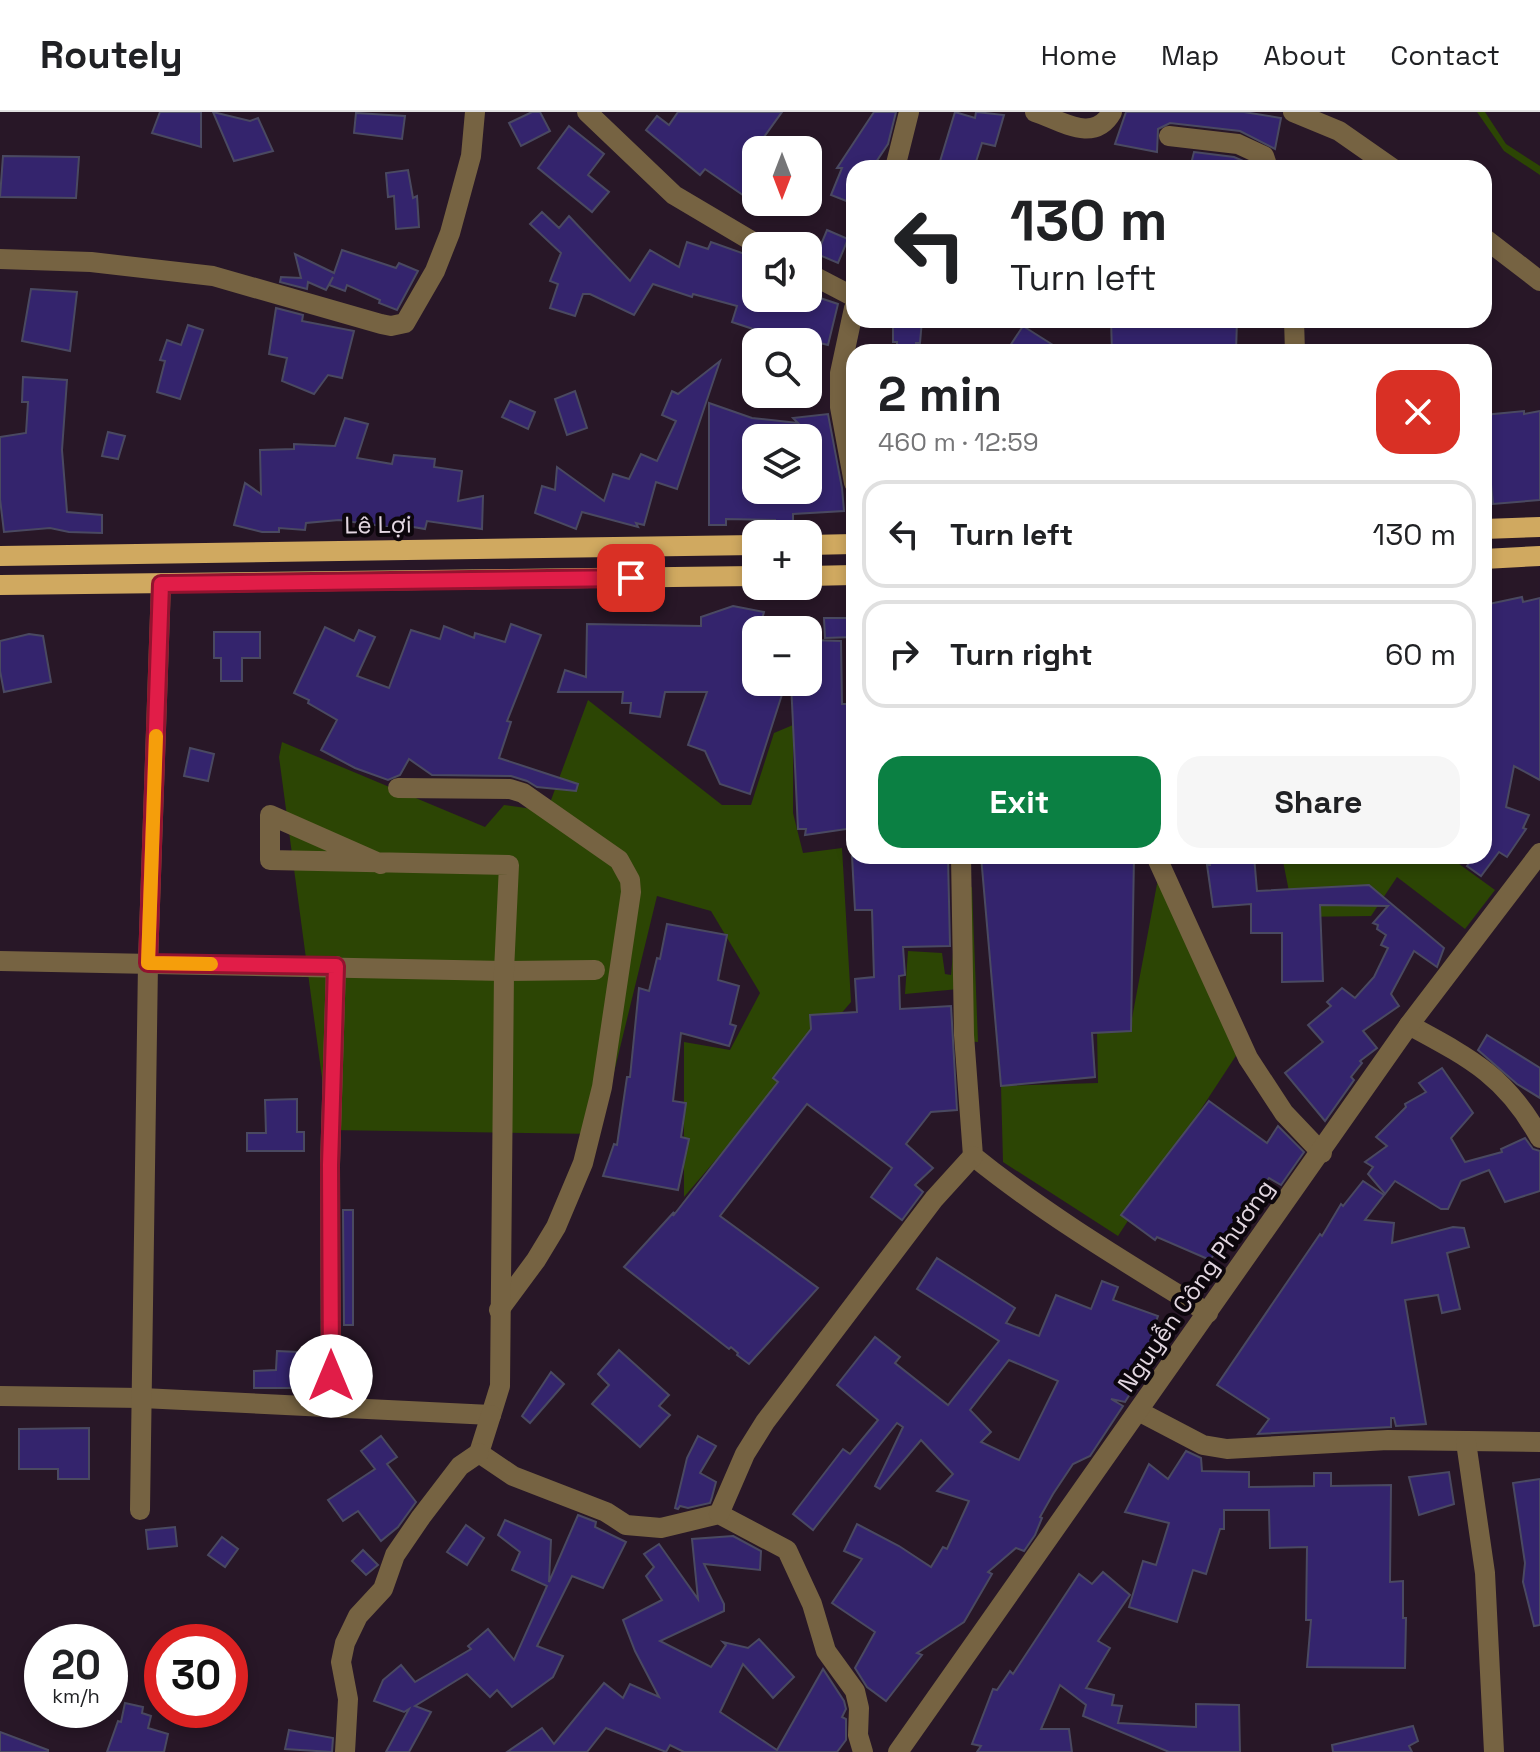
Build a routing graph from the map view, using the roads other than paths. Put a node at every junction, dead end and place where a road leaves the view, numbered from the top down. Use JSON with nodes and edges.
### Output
{"nodes":[{"id":1,"x":475,"y":112,"type":"edge"},
{"id":2,"x":587,"y":112,"type":"edge"},
{"id":3,"x":909,"y":112,"type":"edge"},
{"id":4,"x":1035,"y":112,"type":"edge"},
{"id":5,"x":1112,"y":112,"type":"edge"},
{"id":6,"x":1293,"y":112,"type":"edge"},
{"id":7,"x":1169,"y":136,"type":"dead end"},
{"id":8,"x":897,"y":160,"type":"edge"},
{"id":9,"x":1265,"y":160,"type":"edge"},
{"id":10,"x":1381,"y":160,"type":"edge"},
{"id":11,"x":742,"y":235,"type":"edge"},
{"id":12,"x":1492,"y":244,"type":"edge"},
{"id":13,"x":0,"y":259,"type":"edge"},
{"id":14,"x":822,"y":280,"type":"edge"},
{"id":15,"x":1540,"y":281,"type":"edge"},
{"id":16,"x":846,"y":293,"type":"edge"},
{"id":17,"x":846,"y":345,"type":"edge"},
{"id":18,"x":846,"y":440,"type":"edge"},
{"id":19,"x":1540,"y":527,"type":"edge"},
{"id":20,"x":1492,"y":529,"type":"edge"},
{"id":21,"x":846,"y":544,"type":"edge"},
{"id":22,"x":742,"y":545,"type":"edge"},
{"id":23,"x":822,"y":545,"type":"edge"},
{"id":24,"x":161,"y":554,"type":"junction"},
{"id":25,"x":0,"y":556,"type":"edge"},
{"id":26,"x":1540,"y":556,"type":"edge"},
{"id":27,"x":1492,"y":559,"type":"edge"},
{"id":28,"x":846,"y":575,"type":"edge"},
{"id":29,"x":742,"y":576,"type":"edge"},
{"id":30,"x":822,"y":576,"type":"edge"},
{"id":31,"x":161,"y":584,"type":"junction"},
{"id":32,"x":0,"y":585,"type":"edge"},
{"id":33,"x":398,"y":788,"type":"dead end"},
{"id":34,"x":1540,"y":853,"type":"edge"},
{"id":35,"x":381,"y":864,"type":"junction"},
{"id":36,"x":961,"y":864,"type":"edge"},
{"id":37,"x":1160,"y":864,"type":"edge"},
{"id":38,"x":0,"y":961,"type":"edge"},
{"id":39,"x":148,"y":963,"type":"junction"},
{"id":40,"x":336,"y":966,"type":"junction"},
{"id":41,"x":595,"y":970,"type":"dead end"},
{"id":42,"x":504,"y":971,"type":"junction"},
{"id":43,"x":1409,"y":1025,"type":"junction"},
{"id":44,"x":1540,"y":1138,"type":"edge"},
{"id":45,"x":1322,"y":1153,"type":"junction"},
{"id":46,"x":973,"y":1156,"type":"junction"},
{"id":47,"x":499,"y":1310,"type":"junction"},
{"id":48,"x":1208,"y":1313,"type":"junction"},
{"id":49,"x":0,"y":1396,"type":"edge"},
{"id":50,"x":142,"y":1398,"type":"junction"},
{"id":51,"x":331,"y":1406,"type":"junction"},
{"id":52,"x":1140,"y":1412,"type":"junction"},
{"id":53,"x":491,"y":1415,"type":"junction"},
{"id":54,"x":1466,"y":1442,"type":"junction"},
{"id":55,"x":1540,"y":1442,"type":"edge"},
{"id":56,"x":479,"y":1453,"type":"junction"},
{"id":57,"x":140,"y":1510,"type":"dead end"},
{"id":58,"x":719,"y":1514,"type":"junction"},
{"id":59,"x":345,"y":1752,"type":"edge"},
{"id":60,"x":863,"y":1752,"type":"edge"},
{"id":61,"x":898,"y":1752,"type":"edge"},
{"id":62,"x":1494,"y":1752,"type":"edge"}],
"edges":[{"from":1,"to":13,"type":"street"},
{"from":2,"to":11,"type":"street"},
{"from":3,"to":8,"type":"street"},
{"from":4,"to":5,"type":"street"},
{"from":6,"to":10,"type":"street"},
{"from":7,"to":9,"type":"street"},
{"from":12,"to":15,"type":"street"},
{"from":14,"to":16,"type":"street"},
{"from":17,"to":18,"type":"street"},
{"from":19,"to":20,"type":"main road"},
{"from":21,"to":23,"type":"main road"},
{"from":22,"to":24,"type":"main road","name":"Lê Lợi"},
{"from":24,"to":25,"type":"main road","name":"Lê Lợi"},
{"from":24,"to":31,"type":"main road"},
{"from":26,"to":27,"type":"main road"},
{"from":28,"to":30,"type":"main road"},
{"from":29,"to":31,"type":"main road"},
{"from":31,"to":32,"type":"main road"},
{"from":31,"to":39,"type":"street"},
{"from":33,"to":47,"type":"street"},
{"from":34,"to":43,"type":"street","name":"Nguyễn Công Phương"},
{"from":35,"to":35,"type":"street"},
{"from":35,"to":42,"type":"street"},
{"from":36,"to":46,"type":"street"},
{"from":37,"to":45,"type":"street"},
{"from":38,"to":39,"type":"street"},
{"from":39,"to":40,"type":"street"},
{"from":39,"to":50,"type":"street"},
{"from":40,"to":42,"type":"street"},
{"from":40,"to":51,"type":"street"},
{"from":41,"to":42,"type":"street"},
{"from":42,"to":47,"type":"street"},
{"from":43,"to":44,"type":"street"},
{"from":43,"to":45,"type":"street","name":"Nguyễn Công Phương"},
{"from":45,"to":48,"type":"street","name":"Nguyễn Công Phương"},
{"from":46,"to":48,"type":"street"},
{"from":46,"to":58,"type":"street"},
{"from":47,"to":53,"type":"street"},
{"from":48,"to":52,"type":"street","name":"Nguyễn Công Phương"},
{"from":49,"to":50,"type":"street"},
{"from":50,"to":51,"type":"street"},
{"from":50,"to":57,"type":"street"},
{"from":51,"to":53,"type":"street"},
{"from":52,"to":54,"type":"street"},
{"from":52,"to":61,"type":"street","name":"Nguyễn Công Phương"},
{"from":53,"to":56,"type":"street"},
{"from":54,"to":55,"type":"street"},
{"from":54,"to":62,"type":"street"},
{"from":56,"to":58,"type":"street"},
{"from":56,"to":59,"type":"street"},
{"from":58,"to":60,"type":"street"}]}
